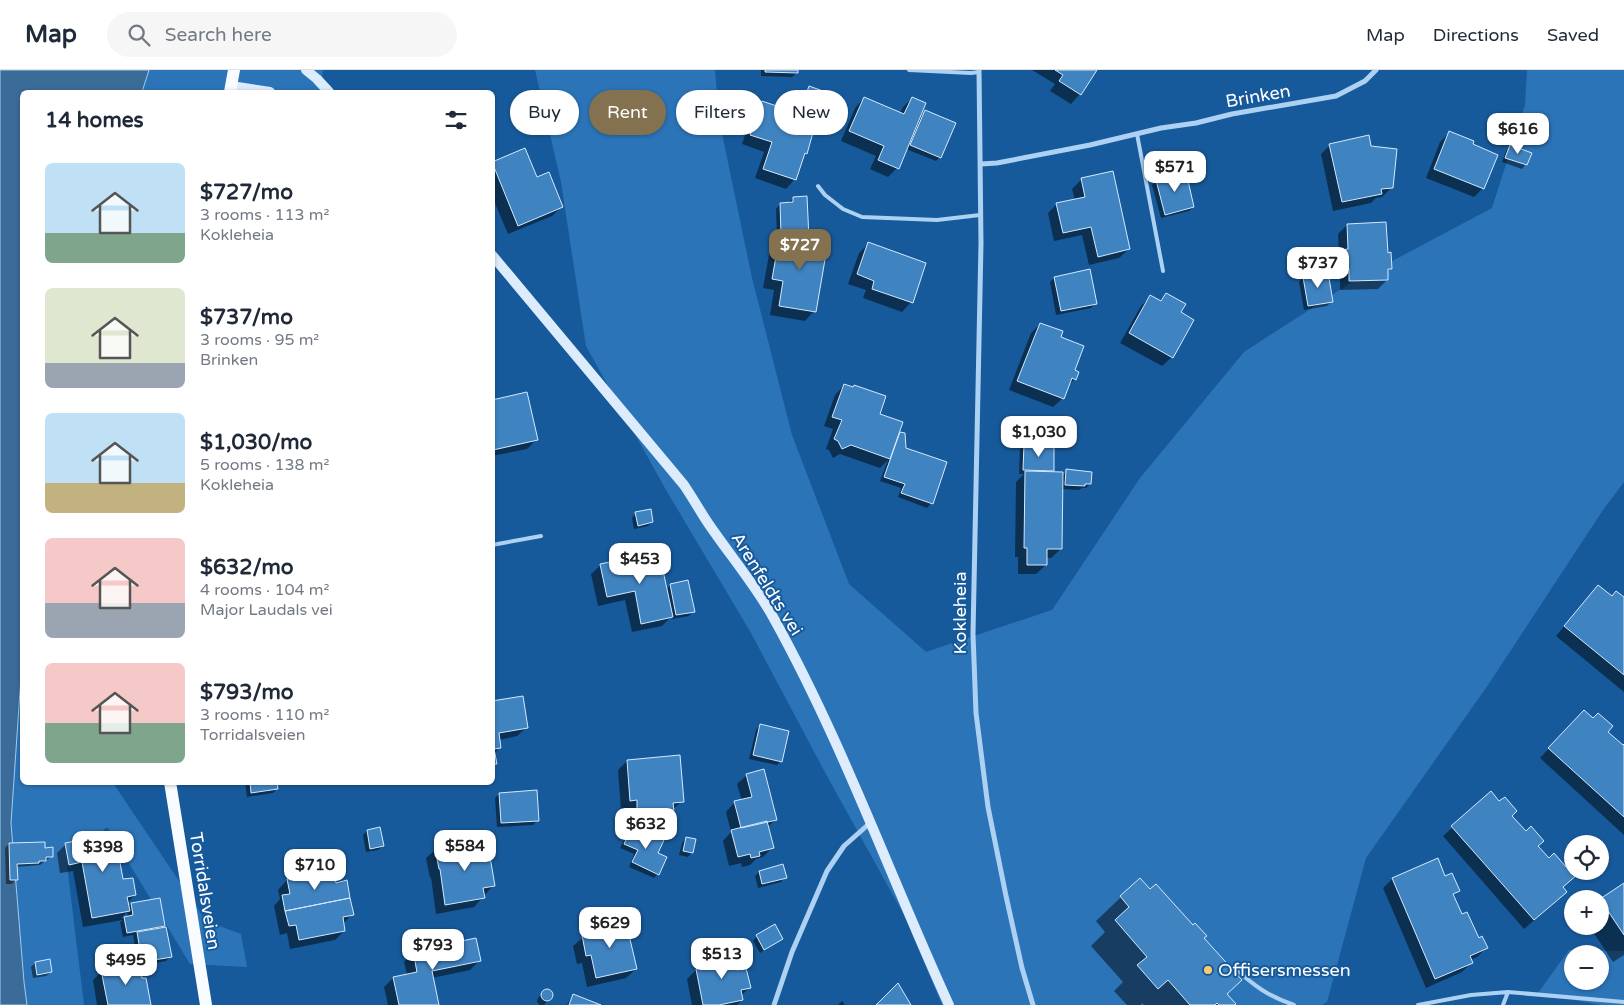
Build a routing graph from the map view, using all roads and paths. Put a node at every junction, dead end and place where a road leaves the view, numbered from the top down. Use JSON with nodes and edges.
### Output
{"nodes":[{"id":1,"x":234,"y":70,"type":"edge"},
{"id":2,"x":306,"y":70,"type":"edge"},
{"id":3,"x":908,"y":70,"type":"edge"},
{"id":4,"x":1376,"y":70,"type":"edge"},
{"id":5,"x":979,"y":71,"type":"edge"},
{"id":6,"x":230,"y":89,"type":"edge"},
{"id":7,"x":243,"y":90,"type":"edge"},
{"id":8,"x":327,"y":90,"type":"edge"},
{"id":9,"x":1137,"y":134,"type":"junction"},
{"id":10,"x":981,"y":164,"type":"junction"},
{"id":11,"x":818,"y":186,"type":"dead end"},
{"id":12,"x":980,"y":215,"type":"junction"},
{"id":13,"x":495,"y":259,"type":"edge"},
{"id":14,"x":1164,"y":271,"type":"dead end"},
{"id":15,"x":541,"y":536,"type":"dead end"},
{"id":16,"x":495,"y":544,"type":"edge"},
{"id":17,"x":170,"y":785,"type":"edge"},
{"id":18,"x":870,"y":823,"type":"junction"},
{"id":19,"x":1234,"y":967,"type":"dead end"},
{"id":20,"x":1508,"y":992,"type":"junction"},
{"id":21,"x":1624,"y":1002,"type":"edge"},
{"id":22,"x":206,"y":1005,"type":"edge"},
{"id":23,"x":774,"y":1005,"type":"edge"},
{"id":24,"x":949,"y":1005,"type":"edge"},
{"id":25,"x":1033,"y":1005,"type":"edge"},
{"id":26,"x":1294,"y":1005,"type":"edge"},
{"id":27,"x":1418,"y":1005,"type":"edge"},
{"id":28,"x":1503,"y":1005,"type":"edge"}],
"edges":[{"from":1,"to":6,"type":"main road"},
{"from":2,"to":8,"type":"street"},
{"from":3,"to":5,"type":"lane","name":"Kokleheia"},
{"from":4,"to":9,"type":"street","name":"Brinken"},
{"from":5,"to":10,"type":"street","name":"Kokleheia"},
{"from":6,"to":7,"type":"street"},
{"from":9,"to":10,"type":"street","name":"Brinken"},
{"from":9,"to":14,"type":"lane"},
{"from":10,"to":12,"type":"street","name":"Kokleheia"},
{"from":11,"to":12,"type":"lane"},
{"from":12,"to":25,"type":"street","name":"Kokleheia"},
{"from":13,"to":18,"type":"street","name":"Arenfeldts vei"},
{"from":15,"to":16,"type":"lane"},
{"from":17,"to":22,"type":"main road","name":"Torridalsveien"},
{"from":18,"to":23,"type":"street"},
{"from":18,"to":24,"type":"street","name":"Arenfeldts vei"},
{"from":19,"to":26,"type":"lane"},
{"from":20,"to":21,"type":"lane"},
{"from":20,"to":27,"type":"lane"},
{"from":20,"to":28,"type":"lane"}]}
